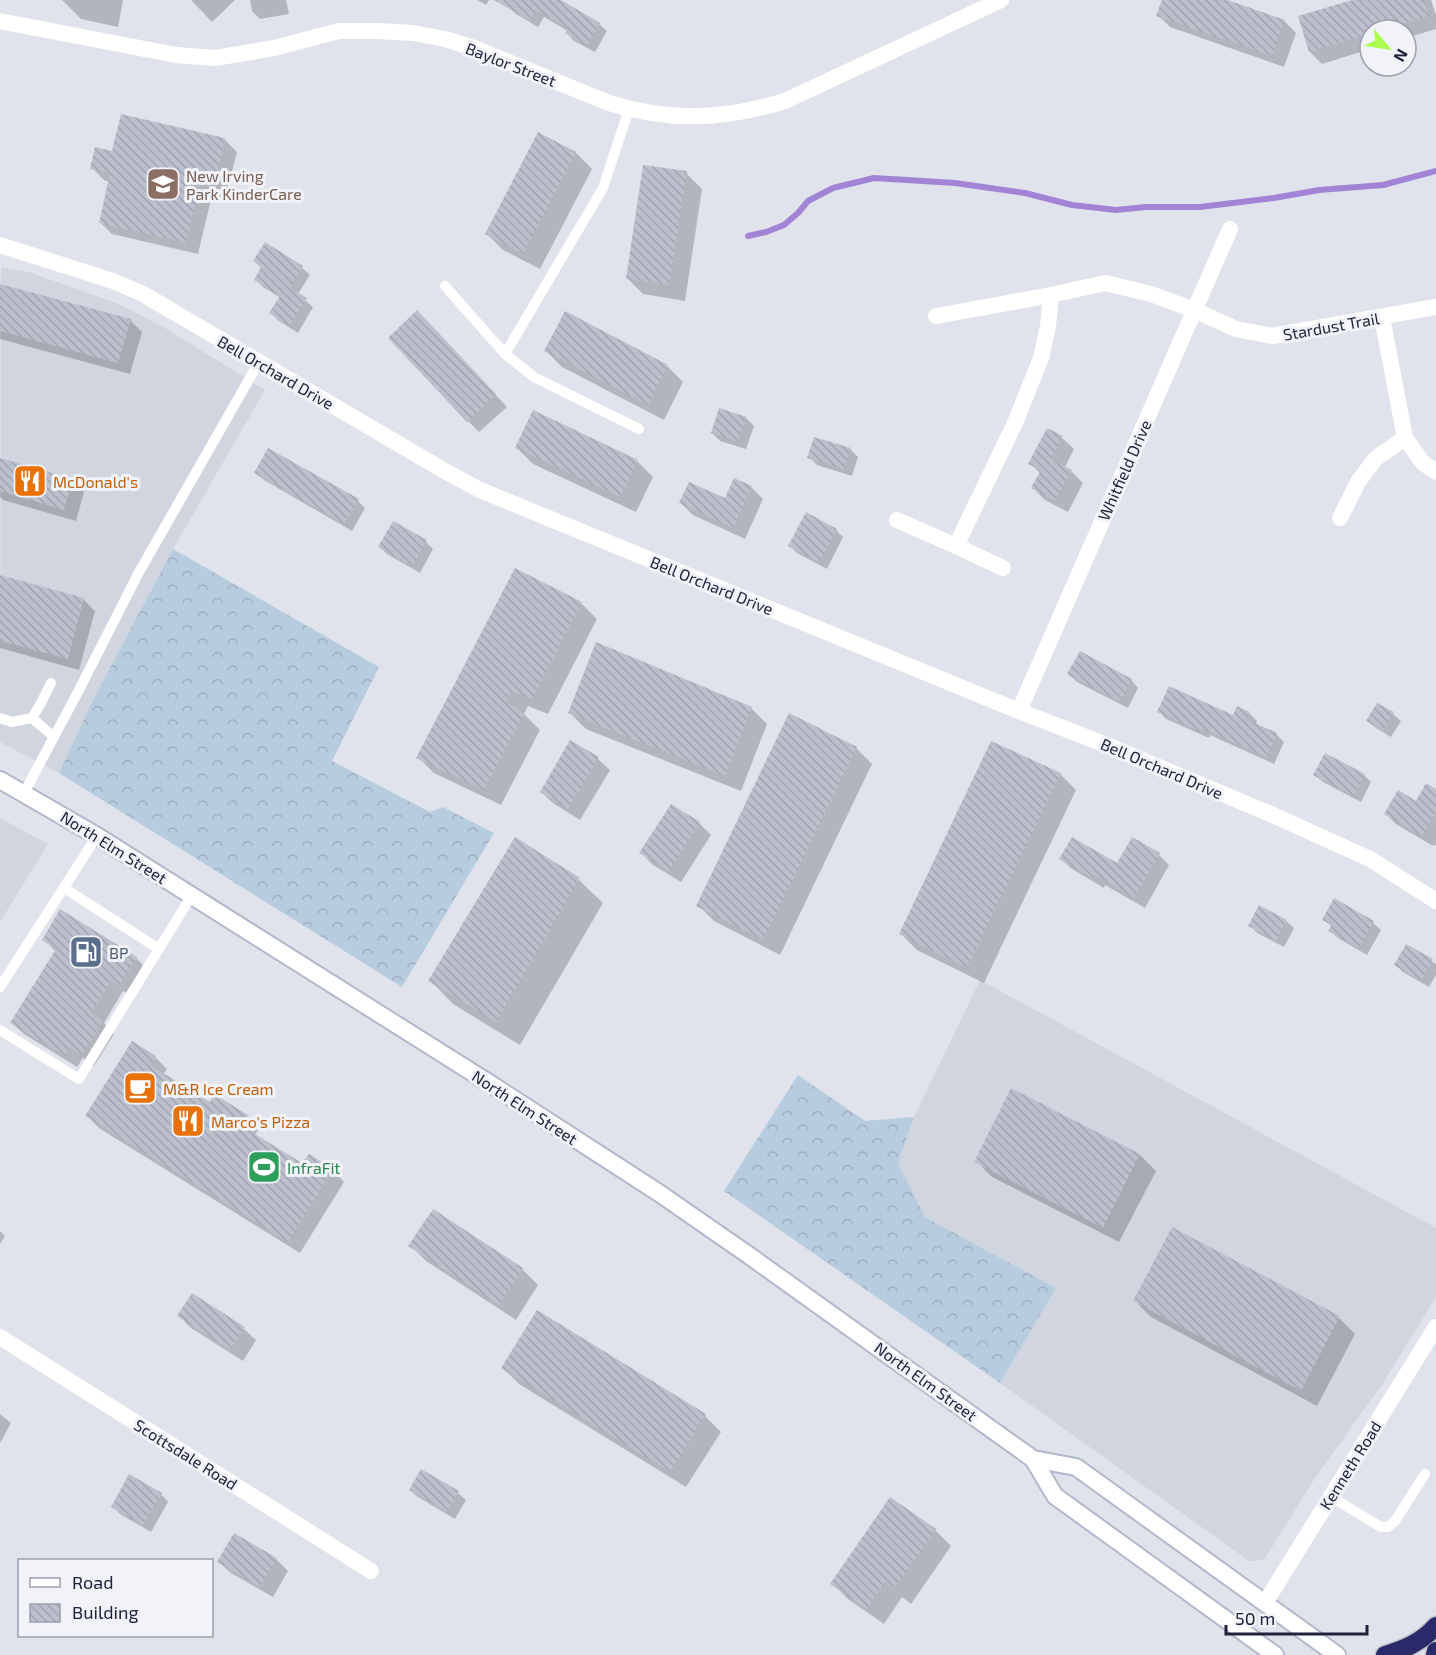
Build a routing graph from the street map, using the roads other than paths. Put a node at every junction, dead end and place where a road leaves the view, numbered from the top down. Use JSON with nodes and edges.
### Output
{"nodes":[{"id":1,"x":1000,"y":0,"type":"edge"},
{"id":2,"x":0,"y":21,"type":"edge"},
{"id":3,"x":629,"y":109,"type":"junction"},
{"id":4,"x":1230,"y":229,"type":"dead end"},
{"id":5,"x":0,"y":245,"type":"edge"},
{"id":6,"x":445,"y":286,"type":"dead end"},
{"id":7,"x":1051,"y":295,"type":"junction"},
{"id":8,"x":1436,"y":307,"type":"edge"},
{"id":9,"x":1194,"y":310,"type":"junction"},
{"id":10,"x":936,"y":316,"type":"dead end"},
{"id":11,"x":1382,"y":316,"type":"junction"},
{"id":12,"x":506,"y":354,"type":"junction"},
{"id":13,"x":258,"y":362,"type":"junction"},
{"id":14,"x":639,"y":429,"type":"dead end"},
{"id":15,"x":1405,"y":438,"type":"junction"},
{"id":16,"x":1436,"y":472,"type":"edge"},
{"id":17,"x":1340,"y":518,"type":"dead end"},
{"id":18,"x":897,"y":520,"type":"dead end"},
{"id":19,"x":956,"y":546,"type":"junction"},
{"id":20,"x":1003,"y":568,"type":"dead end"},
{"id":21,"x":51,"y":683,"type":"dead end"},
{"id":22,"x":1019,"y":711,"type":"junction"},
{"id":23,"x":0,"y":718,"type":"edge"},
{"id":24,"x":32,"y":718,"type":"junction"},
{"id":25,"x":54,"y":737,"type":"junction"},
{"id":26,"x":0,"y":780,"type":"edge"},
{"id":27,"x":24,"y":793,"type":"junction"},
{"id":28,"x":97,"y":836,"type":"junction"},
{"id":29,"x":64,"y":888,"type":"junction"},
{"id":30,"x":192,"y":895,"type":"junction"},
{"id":31,"x":1436,"y":901,"type":"edge"},
{"id":32,"x":159,"y":948,"type":"junction"},
{"id":33,"x":0,"y":987,"type":"edge"},
{"id":34,"x":0,"y":1030,"type":"edge"},
{"id":35,"x":1436,"y":1327,"type":"edge"},
{"id":36,"x":0,"y":1336,"type":"edge"},
{"id":37,"x":1033,"y":1459,"type":"junction"},
{"id":38,"x":1425,"y":1474,"type":"dead end"},
{"id":39,"x":1331,"y":1497,"type":"junction"},
{"id":40,"x":371,"y":1571,"type":"dead end"},
{"id":41,"x":1265,"y":1603,"type":"junction"},
{"id":42,"x":1436,"y":1626,"type":"edge"},
{"id":43,"x":1275,"y":1655,"type":"edge"},
{"id":44,"x":1337,"y":1655,"type":"edge"},
{"id":45,"x":1385,"y":1655,"type":"edge"}],
"edges":[{"from":1,"to":3,"type":"street","name":"Baylor Street"},
{"from":2,"to":3,"type":"street","name":"Baylor Street"},
{"from":3,"to":12,"type":"lane"},
{"from":4,"to":9,"type":"street","name":"Whitfield Drive"},
{"from":5,"to":13,"type":"street","name":"Bell Orchard Drive"},
{"from":6,"to":12,"type":"lane"},
{"from":7,"to":9,"type":"street","name":"Stardust Trail"},
{"from":7,"to":10,"type":"street","name":"Stardust Trail"},
{"from":7,"to":19,"type":"street"},
{"from":8,"to":11,"type":"street","name":"Stardust Trail"},
{"from":9,"to":11,"type":"street","name":"Stardust Trail"},
{"from":9,"to":22,"type":"street","name":"Whitfield Drive"},
{"from":11,"to":15,"type":"street"},
{"from":12,"to":14,"type":"lane"},
{"from":13,"to":22,"type":"street","name":"Bell Orchard Drive"},
{"from":13,"to":25,"type":"lane"},
{"from":15,"to":16,"type":"street"},
{"from":15,"to":17,"type":"street"},
{"from":18,"to":19,"type":"street"},
{"from":19,"to":20,"type":"street"},
{"from":21,"to":24,"type":"lane"},
{"from":22,"to":31,"type":"street","name":"Bell Orchard Drive"},
{"from":23,"to":24,"type":"lane"},
{"from":24,"to":25,"type":"lane"},
{"from":25,"to":27,"type":"lane"},
{"from":26,"to":27,"type":"street","name":"North Elm Street"},
{"from":27,"to":28,"type":"street","name":"North Elm Street"},
{"from":28,"to":29,"type":"lane"},
{"from":28,"to":30,"type":"street","name":"North Elm Street"},
{"from":29,"to":32,"type":"lane"},
{"from":29,"to":33,"type":"lane"},
{"from":30,"to":32,"type":"lane"},
{"from":30,"to":37,"type":"street","name":"North Elm Street"},
{"from":32,"to":34,"type":"lane"},
{"from":35,"to":39,"type":"street","name":"Kenneth Road"},
{"from":36,"to":40,"type":"street","name":"Scottsdale Road"},
{"from":37,"to":41,"type":"street","name":"North Elm Street"},
{"from":37,"to":43,"type":"street","name":"North Elm Street"},
{"from":38,"to":39,"type":"lane"},
{"from":39,"to":41,"type":"street","name":"Kenneth Road"},
{"from":41,"to":44,"type":"street","name":"North Elm Street"},
{"from":42,"to":45,"type":"highway"}]}
